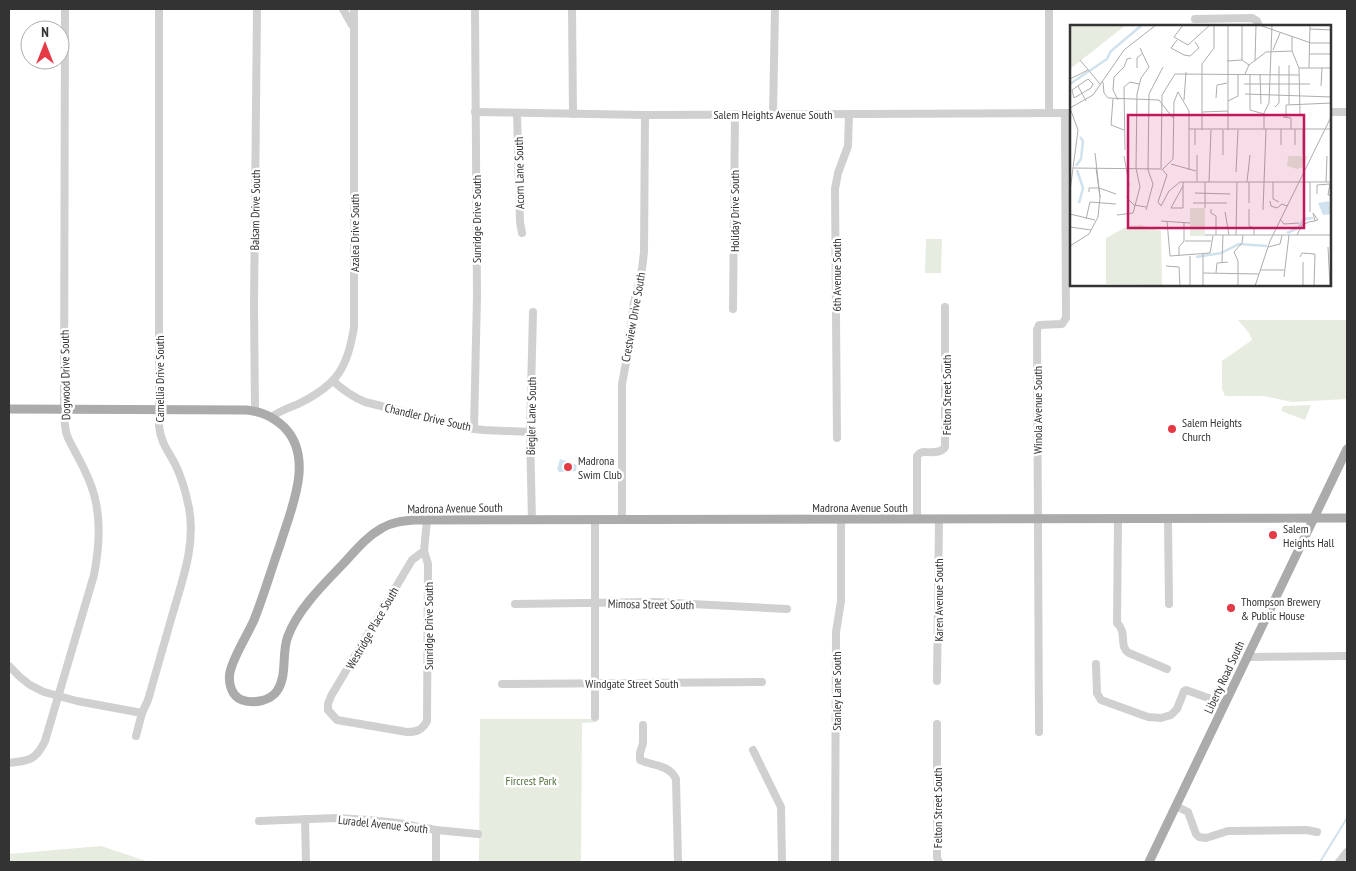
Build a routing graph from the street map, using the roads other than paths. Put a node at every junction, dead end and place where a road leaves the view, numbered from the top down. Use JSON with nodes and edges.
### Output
{"nodes":[{"id":1,"x":66,"y":9,"type":"edge"},
{"id":2,"x":159,"y":9,"type":"edge"},
{"id":3,"x":257,"y":9,"type":"edge"},
{"id":4,"x":343,"y":9,"type":"edge"},
{"id":5,"x":354,"y":9,"type":"edge"},
{"id":6,"x":475,"y":9,"type":"edge"},
{"id":7,"x":572,"y":9,"type":"edge"},
{"id":8,"x":775,"y":9,"type":"edge"},
{"id":9,"x":1048,"y":9,"type":"edge"},
{"id":10,"x":1221,"y":9,"type":"edge"},
{"id":11,"x":1221,"y":18,"type":"junction"},
{"id":12,"x":1195,"y":19,"type":"dead end"},
{"id":13,"x":1258,"y":24,"type":"edge"},
{"id":14,"x":353,"y":26,"type":"junction"},
{"id":15,"x":475,"y":112,"type":"junction"},
{"id":16,"x":1068,"y":112,"type":"edge"},
{"id":17,"x":1331,"y":112,"type":"edge"},
{"id":18,"x":1347,"y":112,"type":"edge"},
{"id":19,"x":517,"y":113,"type":"junction"},
{"id":20,"x":1049,"y":113,"type":"junction"},
{"id":21,"x":573,"y":114,"type":"junction"},
{"id":22,"x":645,"y":114,"type":"junction"},
{"id":23,"x":735,"y":114,"type":"junction"},
{"id":24,"x":773,"y":114,"type":"junction"},
{"id":25,"x":849,"y":114,"type":"junction"},
{"id":26,"x":522,"y":233,"type":"dead end"},
{"id":27,"x":945,"y":307,"type":"dead end"},
{"id":28,"x":733,"y":309,"type":"dead end"},
{"id":29,"x":532,"y":312,"type":"dead end"},
{"id":30,"x":334,"y":381,"type":"junction"},
{"id":31,"x":9,"y":409,"type":"edge"},
{"id":32,"x":64,"y":409,"type":"junction"},
{"id":33,"x":158,"y":410,"type":"junction"},
{"id":34,"x":254,"y":411,"type":"junction"},
{"id":35,"x":272,"y":417,"type":"junction"},
{"id":36,"x":474,"y":429,"type":"junction"},
{"id":37,"x":530,"y":432,"type":"junction"},
{"id":38,"x":837,"y":438,"type":"dead end"},
{"id":39,"x":1347,"y":449,"type":"edge"},
{"id":40,"x":1347,"y":518,"type":"edge"},
{"id":41,"x":917,"y":519,"type":"junction"},
{"id":42,"x":938,"y":519,"type":"junction"},
{"id":43,"x":1038,"y":519,"type":"junction"},
{"id":44,"x":1118,"y":519,"type":"junction"},
{"id":45,"x":1168,"y":519,"type":"junction"},
{"id":46,"x":1314,"y":519,"type":"junction"},
{"id":47,"x":427,"y":520,"type":"junction"},
{"id":48,"x":532,"y":520,"type":"junction"},
{"id":49,"x":595,"y":520,"type":"junction"},
{"id":50,"x":622,"y":520,"type":"junction"},
{"id":51,"x":841,"y":520,"type":"junction"},
{"id":52,"x":424,"y":551,"type":"junction"},
{"id":53,"x":594,"y":602,"type":"junction"},
{"id":54,"x":515,"y":604,"type":"dead end"},
{"id":55,"x":1168,"y":604,"type":"dead end"},
{"id":56,"x":786,"y":609,"type":"dead end"},
{"id":57,"x":1347,"y":656,"type":"edge"},
{"id":58,"x":1247,"y":657,"type":"junction"},
{"id":59,"x":1096,"y":664,"type":"dead end"},
{"id":60,"x":9,"y":666,"type":"edge"},
{"id":61,"x":1167,"y":669,"type":"dead end"},
{"id":62,"x":937,"y":681,"type":"dead end"},
{"id":63,"x":762,"y":682,"type":"dead end"},
{"id":64,"x":595,"y":683,"type":"junction"},
{"id":65,"x":502,"y":684,"type":"dead end"},
{"id":66,"x":58,"y":697,"type":"junction"},
{"id":67,"x":1225,"y":704,"type":"junction"},
{"id":68,"x":142,"y":713,"type":"junction"},
{"id":69,"x":595,"y":717,"type":"dead end"},
{"id":70,"x":937,"y":724,"type":"dead end"},
{"id":71,"x":643,"y":726,"type":"dead end"},
{"id":72,"x":420,"y":730,"type":"joint"},
{"id":73,"x":1039,"y":732,"type":"dead end"},
{"id":74,"x":136,"y":736,"type":"dead end"},
{"id":75,"x":753,"y":750,"type":"dead end"},
{"id":76,"x":9,"y":763,"type":"edge"},
{"id":77,"x":1176,"y":806,"type":"junction"},
{"id":78,"x":305,"y":819,"type":"junction"},
{"id":79,"x":259,"y":821,"type":"dead end"},
{"id":80,"x":436,"y":830,"type":"junction"},
{"id":81,"x":1318,"y":832,"type":"dead end"},
{"id":82,"x":478,"y":834,"type":"dead end"},
{"id":83,"x":1347,"y":852,"type":"edge"},
{"id":84,"x":306,"y":862,"type":"edge"},
{"id":85,"x":436,"y":862,"type":"edge"},
{"id":86,"x":678,"y":862,"type":"edge"},
{"id":87,"x":782,"y":862,"type":"edge"},
{"id":88,"x":835,"y":862,"type":"edge"},
{"id":89,"x":939,"y":862,"type":"edge"},
{"id":90,"x":1149,"y":862,"type":"edge"},
{"id":91,"x":1339,"y":862,"type":"edge"}],
"edges":[{"from":1,"to":32,"type":"street","name":"Dogwood Drive South"},
{"from":2,"to":33,"type":"street","name":"Camellia Drive South"},
{"from":3,"to":34,"type":"street","name":"Balsam Drive South"},
{"from":4,"to":14,"type":"street"},
{"from":5,"to":14,"type":"street","name":"Azalea Drive South"},
{"from":6,"to":15,"type":"street","name":"Sunridge Drive South"},
{"from":7,"to":21,"type":"street"},
{"from":8,"to":24,"type":"street"},
{"from":9,"to":20,"type":"street"},
{"from":10,"to":11,"type":"street"},
{"from":11,"to":12,"type":"street"},
{"from":11,"to":13,"type":"street"},
{"from":14,"to":30,"type":"street","name":"Azalea Drive South"},
{"from":15,"to":19,"type":"street","name":"Salem Heights Avenue South"},
{"from":15,"to":36,"type":"street","name":"Sunridge Drive South"},
{"from":16,"to":20,"type":"street","name":"Salem Heights Avenue South"},
{"from":16,"to":43,"type":"street","name":"Winola Avenue South"},
{"from":17,"to":18,"type":"street"},
{"from":19,"to":21,"type":"street","name":"Salem Heights Avenue South"},
{"from":19,"to":26,"type":"street","name":"Acorn Lane South"},
{"from":20,"to":25,"type":"street","name":"Salem Heights Avenue South"},
{"from":21,"to":22,"type":"street","name":"Salem Heights Avenue South"},
{"from":22,"to":23,"type":"street","name":"Salem Heights Avenue South"},
{"from":22,"to":50,"type":"street","name":"Crestview Drive South"},
{"from":23,"to":24,"type":"street","name":"Salem Heights Avenue South"},
{"from":23,"to":28,"type":"street","name":"Holiday Drive South"},
{"from":24,"to":25,"type":"street","name":"Salem Heights Avenue South"},
{"from":25,"to":38,"type":"street","name":"6th Avenue South"},
{"from":27,"to":41,"type":"street","name":"Felton Street South"},
{"from":29,"to":37,"type":"street","name":"Biegler Lane South"},
{"from":30,"to":35,"type":"street","name":"Azalea Drive South"},
{"from":30,"to":36,"type":"street","name":"Chandler Drive South"},
{"from":31,"to":32,"type":"main road","name":"Madrona Avenue South"},
{"from":32,"to":33,"type":"main road","name":"Madrona Avenue South"},
{"from":32,"to":66,"type":"street","name":"Dogwood Drive South"},
{"from":33,"to":34,"type":"main road","name":"Madrona Avenue South"},
{"from":33,"to":68,"type":"street","name":"Camellia Drive South"},
{"from":34,"to":35,"type":"main road","name":"Madrona Avenue South"},
{"from":35,"to":47,"type":"main road","name":"Madrona Avenue South"},
{"from":36,"to":37,"type":"street","name":"Chandler Drive South"},
{"from":37,"to":48,"type":"street","name":"Biegler Lane South"},
{"from":39,"to":46,"type":"main road","name":"Liberty Road South"},
{"from":40,"to":46,"type":"main road","name":"Madrona Avenue South"},
{"from":41,"to":42,"type":"main road","name":"Madrona Avenue South"},
{"from":41,"to":51,"type":"main road","name":"Madrona Avenue South"},
{"from":42,"to":43,"type":"main road","name":"Madrona Avenue South"},
{"from":42,"to":62,"type":"street","name":"Karen Avenue South"},
{"from":43,"to":44,"type":"main road","name":"Madrona Avenue South"},
{"from":43,"to":73,"type":"street","name":"Winola Avenue South"},
{"from":44,"to":45,"type":"main road","name":"Madrona Avenue South"},
{"from":44,"to":61,"type":"street"},
{"from":45,"to":46,"type":"main road","name":"Madrona Avenue South"},
{"from":45,"to":55,"type":"street"},
{"from":46,"to":58,"type":"main road","name":"Liberty Road South"},
{"from":47,"to":48,"type":"main road","name":"Madrona Avenue South"},
{"from":47,"to":52,"type":"street","name":"Sunridge Drive South"},
{"from":48,"to":49,"type":"main road","name":"Madrona Avenue South"},
{"from":49,"to":50,"type":"main road","name":"Madrona Avenue South"},
{"from":49,"to":53,"type":"street"},
{"from":50,"to":51,"type":"main road","name":"Madrona Avenue South"},
{"from":51,"to":88,"type":"street","name":"Stanley Lane South"},
{"from":52,"to":72,"type":"street","name":"Sunridge Drive South"},
{"from":52,"to":72,"type":"street","name":"Westridge Place South"},
{"from":53,"to":54,"type":"street","name":"Mimosa Street South"},
{"from":53,"to":56,"type":"street","name":"Mimosa Street South"},
{"from":53,"to":64,"type":"street"},
{"from":57,"to":58,"type":"street"},
{"from":58,"to":67,"type":"main road","name":"Liberty Road South"},
{"from":59,"to":67,"type":"street"},
{"from":60,"to":66,"type":"street"},
{"from":63,"to":64,"type":"street","name":"Windgate Street South"},
{"from":64,"to":65,"type":"street","name":"Windgate Street South"},
{"from":64,"to":69,"type":"street"},
{"from":66,"to":68,"type":"street"},
{"from":66,"to":76,"type":"street","name":"Dogwood Drive South"},
{"from":67,"to":77,"type":"main road","name":"Liberty Road South"},
{"from":68,"to":74,"type":"street","name":"Camellia Drive South"},
{"from":70,"to":89,"type":"street","name":"Felton Street South"},
{"from":71,"to":86,"type":"street"},
{"from":75,"to":87,"type":"street"},
{"from":77,"to":81,"type":"street"},
{"from":77,"to":90,"type":"main road","name":"Liberty Road South"},
{"from":78,"to":79,"type":"street","name":"Luradel Avenue South"},
{"from":78,"to":80,"type":"street","name":"Luradel Avenue South"},
{"from":78,"to":84,"type":"street"},
{"from":80,"to":82,"type":"street","name":"Luradel Avenue South"},
{"from":80,"to":85,"type":"street"},
{"from":83,"to":91,"type":"street"}]}
